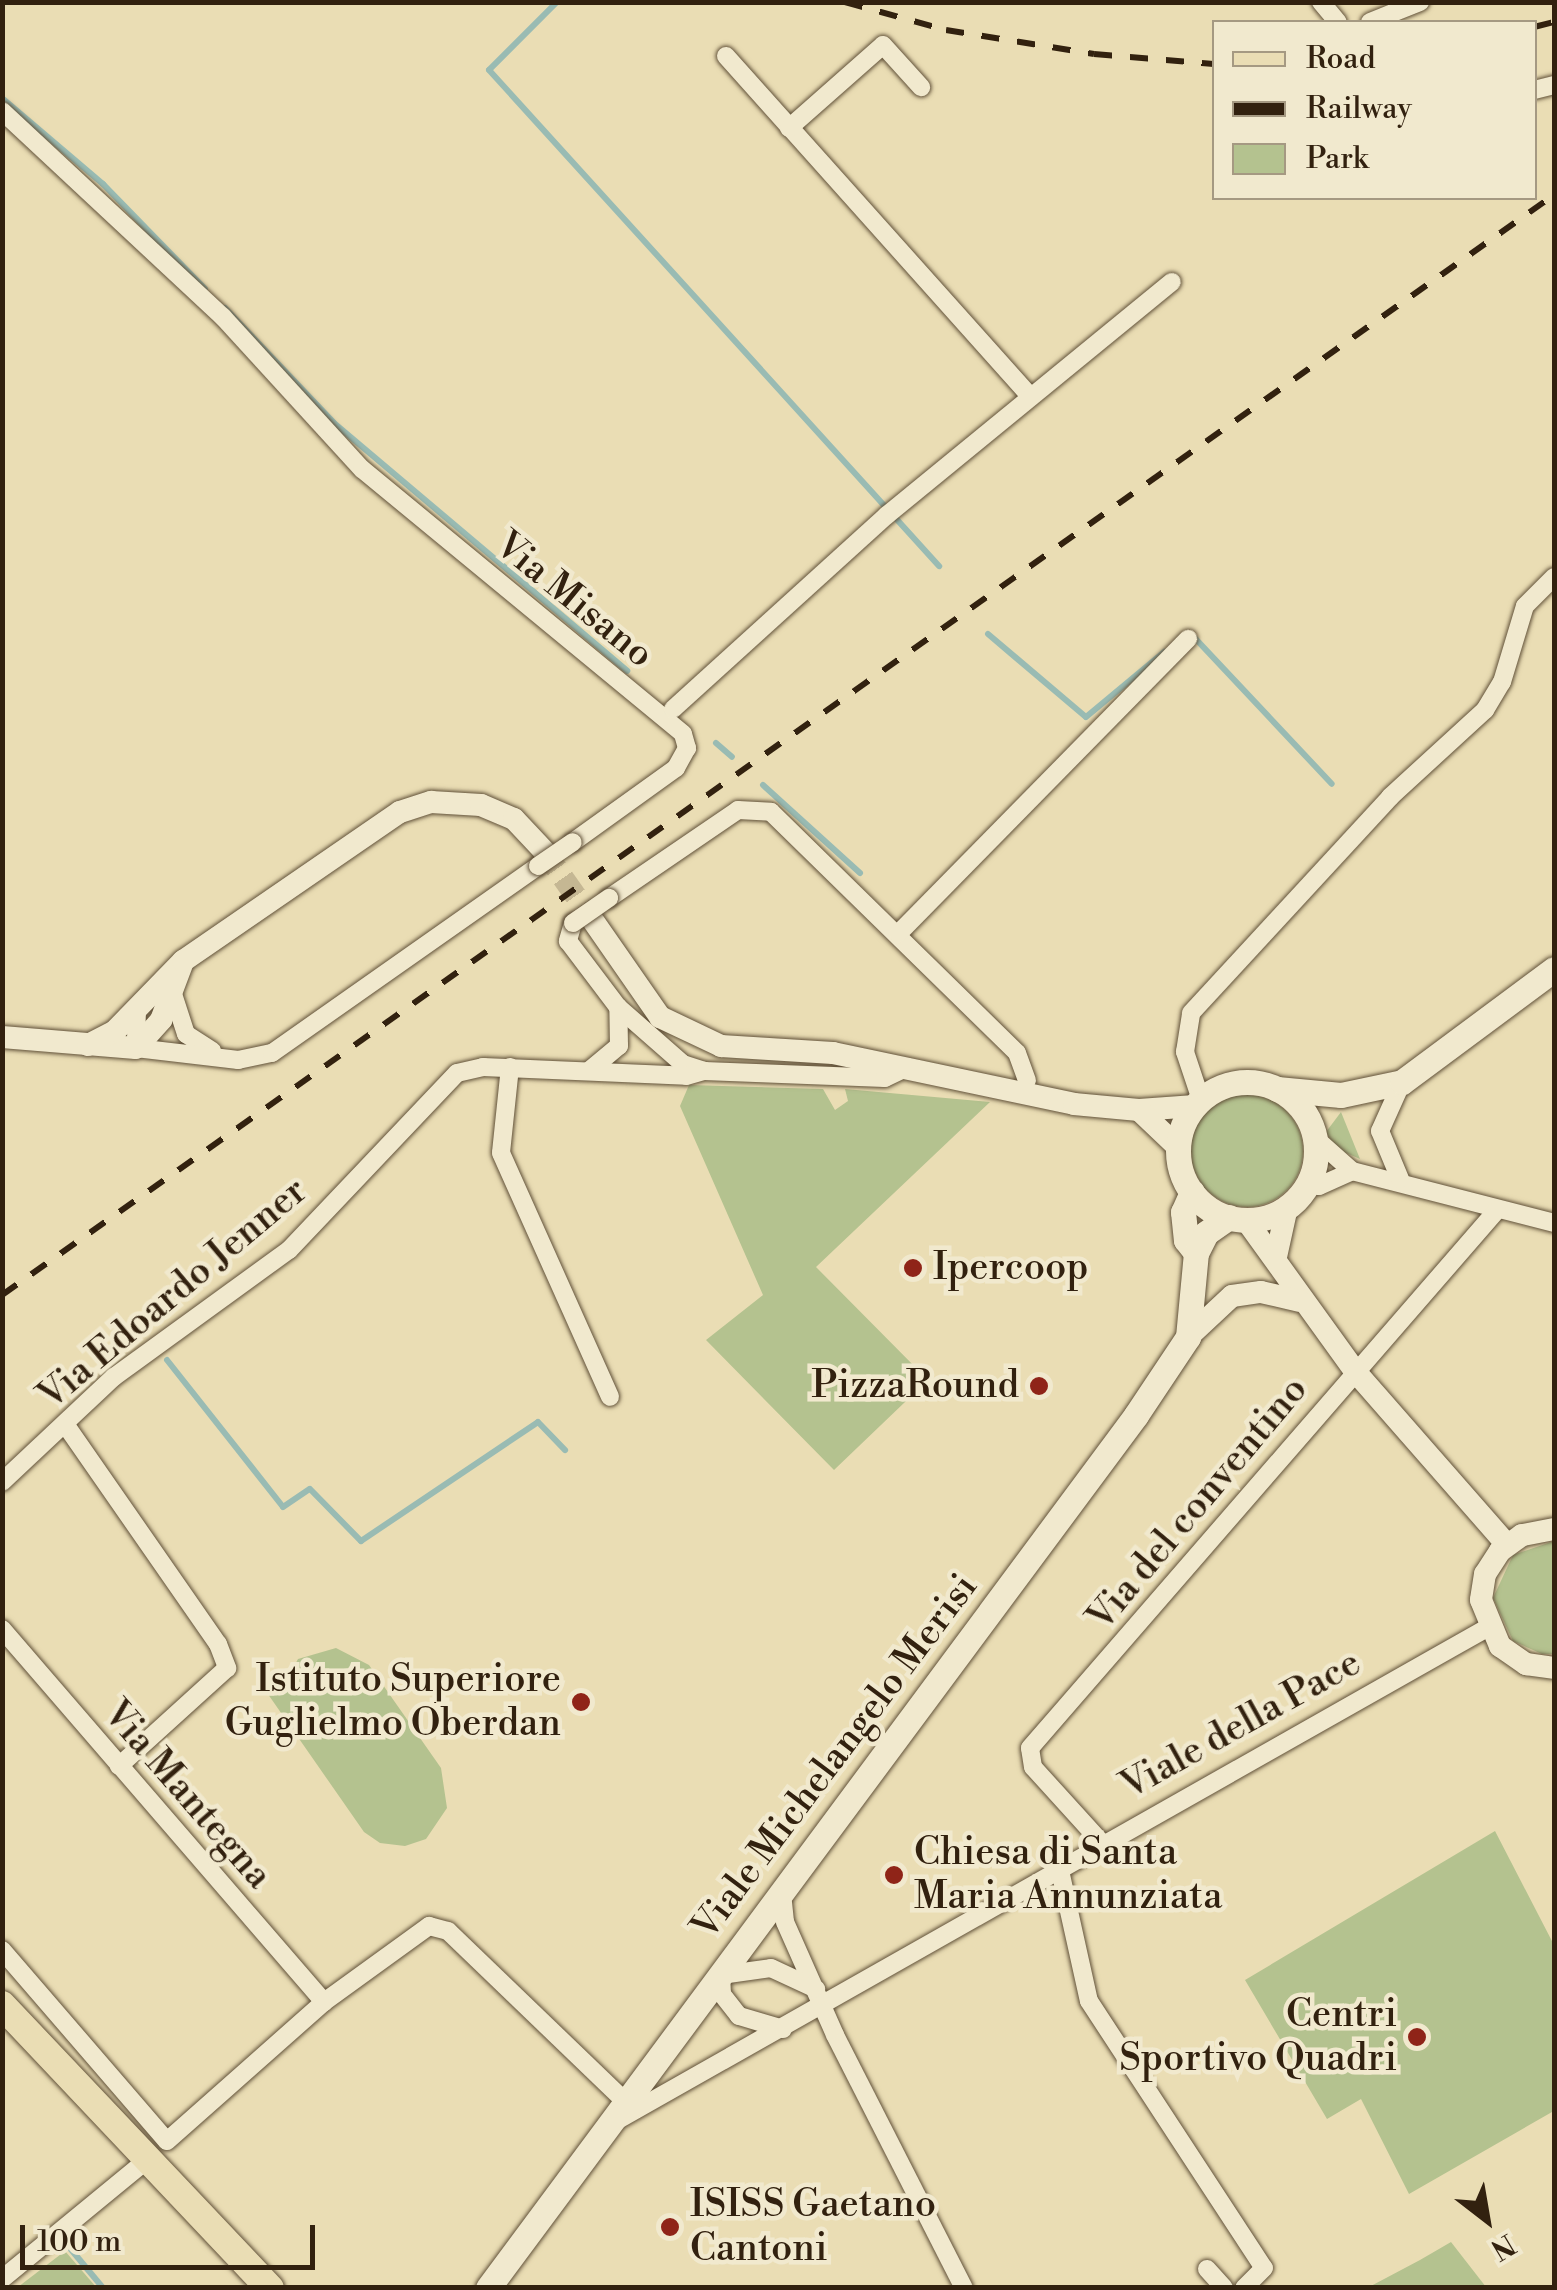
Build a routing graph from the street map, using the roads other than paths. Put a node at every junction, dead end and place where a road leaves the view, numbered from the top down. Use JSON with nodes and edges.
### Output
{"nodes":[{"id":1,"x":1420,"y":2,"type":"edge"},
{"id":2,"x":1375,"y":20,"type":"edge"},
{"id":3,"x":726,"y":56,"type":"dead end"},
{"id":4,"x":921,"y":87,"type":"dead end"},
{"id":5,"x":2,"y":111,"type":"edge"},
{"id":6,"x":789,"y":128,"type":"junction"},
{"id":7,"x":1172,"y":282,"type":"dead end"},
{"id":8,"x":1030,"y":396,"type":"junction"},
{"id":9,"x":1554,"y":576,"type":"edge"},
{"id":10,"x":1188,"y":639,"type":"dead end"},
{"id":11,"x":673,"y":709,"type":"dead end"},
{"id":12,"x":541,"y":859,"type":"junction"},
{"id":13,"x":583,"y":922,"type":"junction"},
{"id":14,"x":898,"y":934,"type":"junction"},
{"id":15,"x":184,"y":961,"type":"junction"},
{"id":16,"x":1554,"y":969,"type":"edge"},
{"id":17,"x":173,"y":991,"type":"junction"},
{"id":18,"x":618,"y":1007,"type":"junction"},
{"id":19,"x":138,"y":1009,"type":"junction"},
{"id":20,"x":2,"y":1037,"type":"edge"},
{"id":21,"x":88,"y":1044,"type":"junction"},
{"id":22,"x":136,"y":1048,"type":"junction"},
{"id":23,"x":221,"y":1056,"type":"junction"},
{"id":24,"x":908,"y":1066,"type":"junction"},
{"id":25,"x":510,"y":1067,"type":"junction"},
{"id":26,"x":589,"y":1070,"type":"junction"},
{"id":27,"x":704,"y":1071,"type":"junction"},
{"id":28,"x":983,"y":1080,"type":"junction"},
{"id":29,"x":1027,"y":1080,"type":"junction"},
{"id":30,"x":1402,"y":1082,"type":"junction"},
{"id":31,"x":1277,"y":1089,"type":"junction"},
{"id":32,"x":1341,"y":1095,"type":"junction"},
{"id":33,"x":1092,"y":1100,"type":"junction"},
{"id":34,"x":1198,"y":1103,"type":"junction"},
{"id":35,"x":1139,"y":1110,"type":"junction"},
{"id":36,"x":1313,"y":1131,"type":"junction"},
{"id":37,"x":1178,"y":1147,"type":"junction"},
{"id":38,"x":1352,"y":1171,"type":"junction"},
{"id":39,"x":1400,"y":1180,"type":"junction"},
{"id":40,"x":1308,"y":1184,"type":"junction"},
{"id":41,"x":1192,"y":1192,"type":"junction"},
{"id":42,"x":1287,"y":1207,"type":"junction"},
{"id":43,"x":1497,"y":1210,"type":"junction"},
{"id":44,"x":1237,"y":1219,"type":"junction"},
{"id":45,"x":1554,"y":1223,"type":"edge"},
{"id":46,"x":1196,"y":1253,"type":"junction"},
{"id":47,"x":1276,"y":1257,"type":"junction"},
{"id":48,"x":1298,"y":1301,"type":"junction"},
{"id":49,"x":1188,"y":1337,"type":"junction"},
{"id":50,"x":1354,"y":1370,"type":"junction"},
{"id":51,"x":610,"y":1397,"type":"dead end"},
{"id":52,"x":64,"y":1424,"type":"junction"},
{"id":53,"x":2,"y":1482,"type":"edge"},
{"id":54,"x":1554,"y":1529,"type":"edge"},
{"id":55,"x":1507,"y":1545,"type":"junction"},
{"id":56,"x":1487,"y":1628,"type":"junction"},
{"id":57,"x":2,"y":1629,"type":"edge"},
{"id":58,"x":1554,"y":1668,"type":"edge"},
{"id":59,"x":119,"y":1766,"type":"junction"},
{"id":60,"x":1101,"y":1842,"type":"junction"},
{"id":61,"x":1058,"y":1866,"type":"junction"},
{"id":62,"x":782,"y":1892,"type":"junction"},
{"id":63,"x":2,"y":1950,"type":"edge"},
{"id":64,"x":721,"y":1974,"type":"junction"},
{"id":65,"x":819,"y":1996,"type":"junction"},
{"id":66,"x":324,"y":2002,"type":"junction"},
{"id":67,"x":2,"y":2005,"type":"edge"},
{"id":68,"x":783,"y":2029,"type":"junction"},
{"id":69,"x":626,"y":2102,"type":"junction"},
{"id":70,"x":611,"y":2124,"type":"junction"},
{"id":71,"x":148,"y":2159,"type":"junction"},
{"id":72,"x":1207,"y":2268,"type":"dead end"},
{"id":73,"x":2,"y":2279,"type":"edge"},
{"id":74,"x":270,"y":2288,"type":"edge"},
{"id":75,"x":488,"y":2288,"type":"edge"},
{"id":76,"x":964,"y":2288,"type":"edge"},
{"id":77,"x":1224,"y":2288,"type":"edge"},
{"id":78,"x":1244,"y":2288,"type":"edge"}],
"edges":[{"from":1,"to":2,"type":"street"},
{"from":3,"to":6,"type":"street"},
{"from":4,"to":6,"type":"street"},
{"from":5,"to":12,"type":"street","name":"Via Misano","bridge":true},
{"from":6,"to":8,"type":"street"},
{"from":7,"to":8,"type":"street"},
{"from":8,"to":11,"type":"street"},
{"from":9,"to":34,"type":"street"},
{"from":10,"to":14,"type":"street"},
{"from":12,"to":15,"type":"street"},
{"from":12,"to":23,"type":"street","name":"Via Misano"},
{"from":13,"to":14,"type":"street","bridge":true},
{"from":13,"to":18,"type":"street"},
{"from":13,"to":24,"type":"street"},
{"from":14,"to":29,"type":"street"},
{"from":15,"to":17,"type":"street"},
{"from":15,"to":19,"type":"street"},
{"from":16,"to":30,"type":"main road"},
{"from":17,"to":22,"type":"street"},
{"from":17,"to":23,"type":"street"},
{"from":18,"to":26,"type":"street"},
{"from":18,"to":27,"type":"street"},
{"from":19,"to":21,"type":"street"},
{"from":19,"to":22,"type":"street"},
{"from":20,"to":21,"type":"street"},
{"from":21,"to":22,"type":"street"},
{"from":22,"to":23,"type":"street","name":"Via Misano"},
{"from":24,"to":27,"type":"street","name":"Via Edoardo Jenner"},
{"from":24,"to":28,"type":"street"},
{"from":25,"to":26,"type":"street","name":"Via Edoardo Jenner"},
{"from":25,"to":51,"type":"street"},
{"from":25,"to":52,"type":"street","name":"Via Edoardo Jenner"},
{"from":26,"to":27,"type":"street","name":"Via Edoardo Jenner"},
{"from":28,"to":29,"type":"street"},
{"from":28,"to":33,"type":"street"},
{"from":29,"to":33,"type":"street"},
{"from":30,"to":32,"type":"main road"},
{"from":30,"to":39,"type":"street"},
{"from":31,"to":32,"type":"main road"},
{"from":31,"to":34,"type":"main road"},
{"from":31,"to":36,"type":"main road"},
{"from":32,"to":36,"type":"main road"},
{"from":33,"to":35,"type":"street"},
{"from":34,"to":35,"type":"street"},
{"from":34,"to":37,"type":"main road"},
{"from":35,"to":37,"type":"street"},
{"from":36,"to":38,"type":"street"},
{"from":36,"to":40,"type":"main road"},
{"from":37,"to":41,"type":"main road"},
{"from":38,"to":39,"type":"street"},
{"from":38,"to":40,"type":"street"},
{"from":39,"to":43,"type":"street"},
{"from":40,"to":42,"type":"main road"},
{"from":41,"to":44,"type":"main road"},
{"from":41,"to":46,"type":"main road"},
{"from":42,"to":44,"type":"main road"},
{"from":42,"to":47,"type":"street"},
{"from":43,"to":45,"type":"street"},
{"from":43,"to":50,"type":"street","name":"Via del conventino"},
{"from":44,"to":46,"type":"main road"},
{"from":44,"to":47,"type":"street"},
{"from":46,"to":49,"type":"main road"},
{"from":47,"to":48,"type":"street"},
{"from":48,"to":49,"type":"street"},
{"from":48,"to":50,"type":"street"},
{"from":49,"to":62,"type":"main road","name":"Viale Michelangelo Merisi"},
{"from":50,"to":55,"type":"street"},
{"from":50,"to":60,"type":"street","name":"Via del conventino"},
{"from":52,"to":53,"type":"street","name":"Via Edoardo Jenner"},
{"from":52,"to":59,"type":"street"},
{"from":54,"to":55,"type":"street"},
{"from":55,"to":56,"type":"street"},
{"from":56,"to":58,"type":"street"},
{"from":56,"to":60,"type":"street","name":"Viale della Pace"},
{"from":57,"to":59,"type":"street","name":"Via Mantegna"},
{"from":59,"to":66,"type":"street","name":"Via Mantegna"},
{"from":60,"to":61,"type":"street","name":"Viale della Pace"},
{"from":61,"to":65,"type":"street","name":"Viale della Pace"},
{"from":61,"to":78,"type":"street"},
{"from":62,"to":64,"type":"main road","name":"Viale Michelangelo Merisi"},
{"from":62,"to":65,"type":"street"},
{"from":63,"to":66,"type":"street"},
{"from":64,"to":65,"type":"street"},
{"from":64,"to":68,"type":"street"},
{"from":64,"to":69,"type":"main road","name":"Viale Michelangelo Merisi"},
{"from":65,"to":68,"type":"street","name":"Viale della Pace"},
{"from":65,"to":76,"type":"street"},
{"from":66,"to":69,"type":"street"},
{"from":67,"to":71,"type":"main road"},
{"from":68,"to":70,"type":"street","name":"Viale della Pace"},
{"from":69,"to":70,"type":"main road","name":"Viale Michelangelo Merisi"},
{"from":70,"to":75,"type":"main road","name":"Viale Michelangelo Merisi"},
{"from":71,"to":73,"type":"street"},
{"from":71,"to":74,"type":"main road"},
{"from":72,"to":77,"type":"street"}]}
